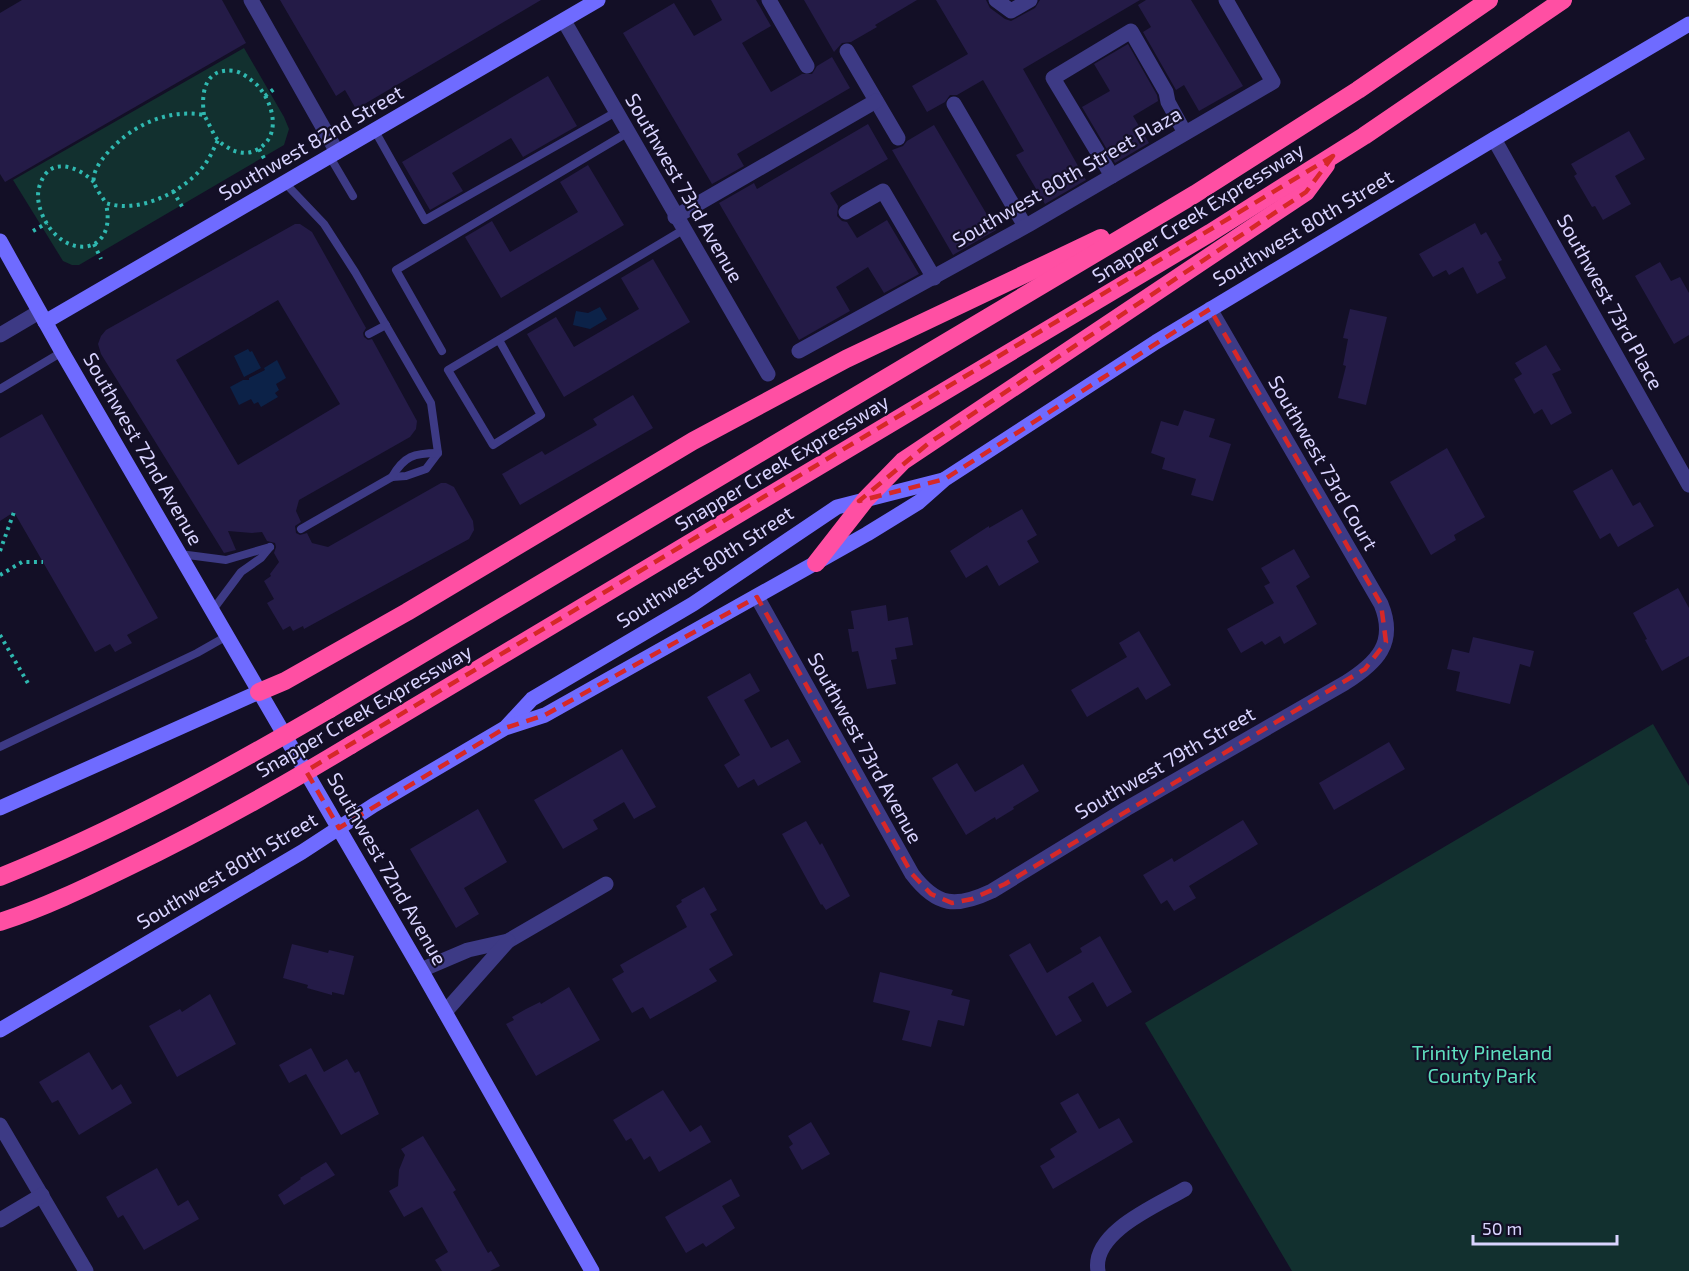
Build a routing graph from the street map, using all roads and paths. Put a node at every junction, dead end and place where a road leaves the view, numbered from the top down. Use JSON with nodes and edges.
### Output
{"nodes":[{"id":1,"x":251,"y":0,"type":"edge"},
{"id":2,"x":598,"y":0,"type":"edge"},
{"id":3,"x":769,"y":0,"type":"edge"},
{"id":4,"x":996,"y":0,"type":"edge"},
{"id":5,"x":1030,"y":0,"type":"edge"},
{"id":6,"x":1226,"y":0,"type":"edge"},
{"id":7,"x":1490,"y":0,"type":"edge"},
{"id":8,"x":1563,"y":0,"type":"edge"},
{"id":9,"x":564,"y":21,"type":"junction"},
{"id":10,"x":1689,"y":24,"type":"edge"},
{"id":11,"x":847,"y":51,"type":"dead end"},
{"id":12,"x":807,"y":66,"type":"dead end"},
{"id":13,"x":274,"y":89,"type":"dead end"},
{"id":14,"x":265,"y":96,"type":"junction"},
{"id":15,"x":876,"y":101,"type":"junction"},
{"id":16,"x":954,"y":104,"type":"dead end"},
{"id":17,"x":616,"y":112,"type":"junction"},
{"id":18,"x":204,"y":115,"type":"junction"},
{"id":19,"x":375,"y":131,"type":"junction"},
{"id":20,"x":627,"y":133,"type":"junction"},
{"id":21,"x":1185,"y":133,"type":"junction"},
{"id":22,"x":898,"y":138,"type":"dead end"},
{"id":23,"x":1494,"y":139,"type":"junction"},
{"id":24,"x":218,"y":140,"type":"junction"},
{"id":25,"x":259,"y":149,"type":"junction"},
{"id":26,"x":334,"y":154,"type":"junction"},
{"id":27,"x":1333,"y":156,"type":"junction"},
{"id":28,"x":266,"y":162,"type":"dead end"},
{"id":29,"x":1112,"y":176,"type":"junction"},
{"id":30,"x":94,"y":182,"type":"junction"},
{"id":31,"x":285,"y":183,"type":"junction"},
{"id":32,"x":173,"y":191,"type":"junction"},
{"id":33,"x":1195,"y":194,"type":"junction"},
{"id":34,"x":353,"y":196,"type":"dead end"},
{"id":35,"x":106,"y":203,"type":"junction"},
{"id":36,"x":184,"y":210,"type":"dead end"},
{"id":37,"x":846,"y":212,"type":"dead end"},
{"id":38,"x":47,"y":223,"type":"junction"},
{"id":39,"x":679,"y":224,"type":"junction"},
{"id":40,"x":1025,"y":226,"type":"junction"},
{"id":41,"x":33,"y":231,"type":"dead end"},
{"id":42,"x":0,"y":241,"type":"edge"},
{"id":43,"x":94,"y":244,"type":"junction"},
{"id":44,"x":101,"y":259,"type":"dead end"},
{"id":45,"x":934,"y":278,"type":"junction"},
{"id":46,"x":1210,"y":309,"type":"junction"},
{"id":47,"x":42,"y":317,"type":"junction"},
{"id":48,"x":386,"y":325,"type":"junction"},
{"id":49,"x":369,"y":334,"type":"dead end"},
{"id":50,"x":0,"y":335,"type":"edge"},
{"id":51,"x":499,"y":340,"type":"junction"},
{"id":52,"x":442,"y":351,"type":"dead end"},
{"id":53,"x":799,"y":351,"type":"dead end"},
{"id":54,"x":62,"y":352,"type":"junction"},
{"id":55,"x":768,"y":374,"type":"dead end"},
{"id":56,"x":0,"y":389,"type":"edge"},
{"id":57,"x":438,"y":453,"type":"junction"},
{"id":58,"x":392,"y":477,"type":"junction"},
{"id":59,"x":945,"y":479,"type":"junction"},
{"id":60,"x":1689,"y":485,"type":"edge"},
{"id":61,"x":866,"y":499,"type":"junction"},
{"id":62,"x":14,"y":512,"type":"dead end"},
{"id":63,"x":301,"y":529,"type":"dead end"},
{"id":64,"x":0,"y":551,"type":"edge"},
{"id":65,"x":179,"y":554,"type":"junction"},
{"id":66,"x":43,"y":562,"type":"dead end"},
{"id":67,"x":816,"y":563,"type":"junction"},
{"id":68,"x":0,"y":575,"type":"edge"},
{"id":69,"x":757,"y":597,"type":"junction"},
{"id":70,"x":212,"y":611,"type":"junction"},
{"id":71,"x":0,"y":635,"type":"edge"},
{"id":72,"x":227,"y":636,"type":"junction"},
{"id":73,"x":1386,"y":642,"type":"joint"},
{"id":74,"x":29,"y":685,"type":"dead end"},
{"id":75,"x":259,"y":692,"type":"junction"},
{"id":76,"x":505,"y":728,"type":"junction"},
{"id":77,"x":0,"y":747,"type":"edge"},
{"id":78,"x":0,"y":808,"type":"edge"},
{"id":79,"x":339,"y":828,"type":"junction"},
{"id":80,"x":0,"y":877,"type":"edge"},
{"id":81,"x":606,"y":884,"type":"dead end"},
{"id":82,"x":952,"y":903,"type":"joint"},
{"id":83,"x":0,"y":922,"type":"edge"},
{"id":84,"x":508,"y":941,"type":"junction"},
{"id":85,"x":468,"y":950,"type":"junction"},
{"id":86,"x":421,"y":970,"type":"junction"},
{"id":87,"x":480,"y":973,"type":"junction"},
{"id":88,"x":445,"y":1012,"type":"junction"},
{"id":89,"x":0,"y":1030,"type":"edge"},
{"id":90,"x":0,"y":1125,"type":"edge"},
{"id":91,"x":1185,"y":1189,"type":"dead end"},
{"id":92,"x":42,"y":1196,"type":"junction"},
{"id":93,"x":0,"y":1220,"type":"edge"},
{"id":94,"x":1098,"y":1268,"type":"edge"},
{"id":95,"x":86,"y":1271,"type":"edge"},
{"id":96,"x":592,"y":1271,"type":"edge"}],
"edges":[{"from":1,"to":26,"type":"street"},
{"from":2,"to":9,"type":"street","name":"Southwest 82nd Street"},
{"from":3,"to":12,"type":"street"},
{"from":4,"to":5,"type":"street"},
{"from":6,"to":21,"type":"street","name":"Southwest 80th Street Plaza"},
{"from":7,"to":33,"type":"highway","name":"Snapper Creek Expressway"},
{"from":8,"to":27,"type":"highway","name":"Snapper Creek Expressway"},
{"from":9,"to":17,"type":"street","name":"Southwest 73rd Avenue"},
{"from":9,"to":19,"type":"street","name":"Southwest 82nd Street"},
{"from":10,"to":23,"type":"street","name":"Southwest 80th Street"},
{"from":11,"to":15,"type":"street"},
{"from":13,"to":14,"type":"path"},
{"from":14,"to":18,"type":"path"},
{"from":14,"to":25,"type":"path"},
{"from":15,"to":22,"type":"street"},
{"from":15,"to":39,"type":"street"},
{"from":16,"to":40,"type":"street"},
{"from":17,"to":19,"type":"lane"},
{"from":17,"to":20,"type":"street","name":"Southwest 73rd Avenue"},
{"from":18,"to":24,"type":"path"},
{"from":18,"to":30,"type":"path"},
{"from":19,"to":26,"type":"street","name":"Southwest 82nd Street"},
{"from":20,"to":39,"type":"street","name":"Southwest 73rd Avenue"},
{"from":20,"to":52,"type":"lane"},
{"from":21,"to":29,"type":"street","name":"Southwest 80th Street Plaza"},
{"from":21,"to":29,"type":"street"},
{"from":23,"to":46,"type":"street","name":"Southwest 80th Street"},
{"from":23,"to":60,"type":"street","name":"Southwest 73rd Place"},
{"from":24,"to":25,"type":"path"},
{"from":24,"to":32,"type":"path"},
{"from":25,"to":28,"type":"path"},
{"from":26,"to":31,"type":"street","name":"Southwest 82nd Street"},
{"from":26,"to":34,"type":"lane"},
{"from":27,"to":61,"type":"highway"},
{"from":27,"to":83,"type":"highway","name":"Snapper Creek Expressway","bridge":true},
{"from":29,"to":40,"type":"street","name":"Southwest 80th Street Plaza"},
{"from":30,"to":35,"type":"path"},
{"from":30,"to":38,"type":"path"},
{"from":31,"to":47,"type":"street","name":"Southwest 82nd Street"},
{"from":31,"to":48,"type":"lane"},
{"from":32,"to":35,"type":"path"},
{"from":32,"to":36,"type":"path"},
{"from":33,"to":75,"type":"highway"},
{"from":33,"to":80,"type":"highway","name":"Snapper Creek Expressway","bridge":true},
{"from":35,"to":43,"type":"path"},
{"from":37,"to":45,"type":"street"},
{"from":38,"to":41,"type":"path"},
{"from":38,"to":43,"type":"path"},
{"from":39,"to":51,"type":"lane"},
{"from":39,"to":55,"type":"street","name":"Southwest 73rd Avenue"},
{"from":40,"to":45,"type":"street","name":"Southwest 80th Street Plaza"},
{"from":42,"to":47,"type":"street","name":"Southwest 72nd Avenue"},
{"from":43,"to":44,"type":"path"},
{"from":45,"to":53,"type":"street","name":"Southwest 80th Street Plaza"},
{"from":46,"to":59,"type":"street","name":"Southwest 80th Street"},
{"from":46,"to":73,"type":"street","name":"Southwest 73rd Court"},
{"from":47,"to":50,"type":"street","name":"Southwest 82nd Street"},
{"from":47,"to":54,"type":"street","name":"Southwest 72nd Avenue"},
{"from":48,"to":49,"type":"lane"},
{"from":48,"to":57,"type":"lane"},
{"from":51,"to":51,"type":"lane"},
{"from":54,"to":56,"type":"lane"},
{"from":54,"to":65,"type":"street","name":"Southwest 72nd Avenue"},
{"from":57,"to":58,"type":"lane"},
{"from":57,"to":58,"type":"lane"},
{"from":58,"to":63,"type":"lane"},
{"from":59,"to":61,"type":"street","name":"Southwest 80th Street"},
{"from":59,"to":67,"type":"street","name":"Southwest 80th Street"},
{"from":61,"to":67,"type":"highway"},
{"from":61,"to":76,"type":"street","name":"Southwest 80th Street"},
{"from":62,"to":64,"type":"path"},
{"from":65,"to":70,"type":"street","name":"Southwest 72nd Avenue"},
{"from":65,"to":70,"type":"lane"},
{"from":66,"to":68,"type":"path"},
{"from":67,"to":69,"type":"street","name":"Southwest 80th Street"},
{"from":69,"to":76,"type":"street","name":"Southwest 80th Street"},
{"from":69,"to":82,"type":"street","name":"Southwest 73rd Avenue"},
{"from":70,"to":72,"type":"street","name":"Southwest 72nd Avenue"},
{"from":71,"to":74,"type":"path"},
{"from":72,"to":75,"type":"street","name":"Southwest 72nd Avenue"},
{"from":72,"to":77,"type":"lane"},
{"from":73,"to":82,"type":"street","name":"Southwest 79th Street"},
{"from":75,"to":78,"type":"street"},
{"from":75,"to":79,"type":"street","name":"Southwest 72nd Avenue"},
{"from":76,"to":79,"type":"street","name":"Southwest 80th Street"},
{"from":79,"to":86,"type":"street","name":"Southwest 72nd Avenue"},
{"from":79,"to":89,"type":"street","name":"Southwest 80th Street"},
{"from":81,"to":84,"type":"street"},
{"from":84,"to":85,"type":"street"},
{"from":84,"to":87,"type":"street"},
{"from":85,"to":86,"type":"street"},
{"from":85,"to":87,"type":"street"},
{"from":86,"to":88,"type":"street","name":"Southwest 72nd Avenue"},
{"from":87,"to":88,"type":"street"},
{"from":88,"to":96,"type":"street","name":"Southwest 72nd Avenue"},
{"from":90,"to":92,"type":"street"},
{"from":91,"to":94,"type":"street"},
{"from":92,"to":93,"type":"street"},
{"from":92,"to":95,"type":"street"}]}
